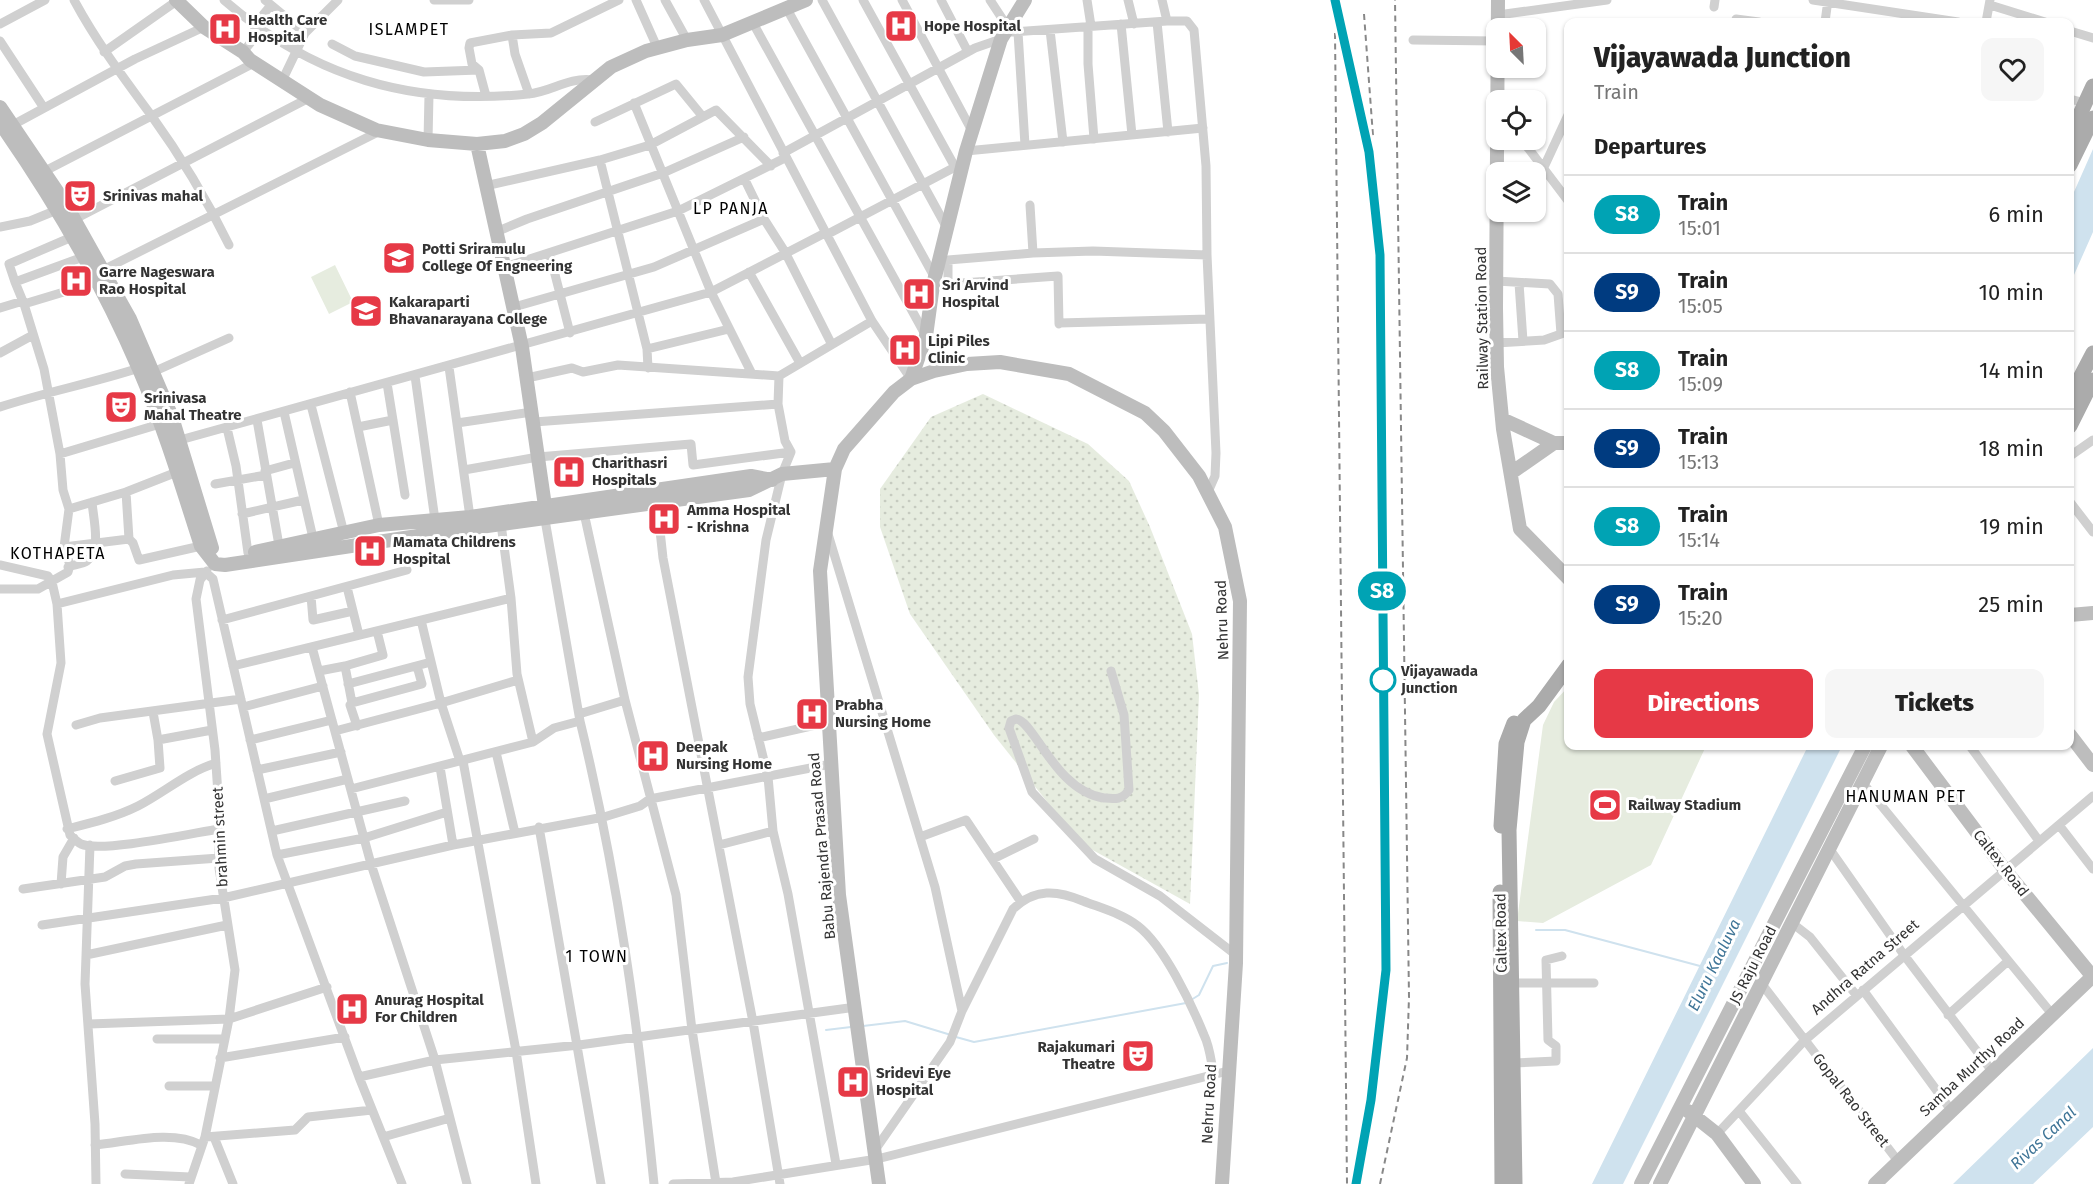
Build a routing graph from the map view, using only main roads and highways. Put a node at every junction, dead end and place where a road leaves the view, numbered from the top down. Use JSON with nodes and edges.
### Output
{"nodes":[{"id":1,"x":2093,"y":86,"type":"edge"},
{"id":2,"x":2077,"y":101,"type":"edge"},
{"id":3,"x":2074,"y":116,"type":"edge"},
{"id":4,"x":2093,"y":118,"type":"edge"},
{"id":5,"x":2074,"y":157,"type":"edge"},
{"id":6,"x":2093,"y":353,"type":"edge"},
{"id":7,"x":2093,"y":380,"type":"edge"},
{"id":8,"x":2074,"y":389,"type":"edge"},
{"id":9,"x":2074,"y":418,"type":"edge"},
{"id":10,"x":1564,"y":671,"type":"edge"},
{"id":11,"x":1543,"y":698,"type":"junction"},
{"id":12,"x":1502,"y":1184,"type":"edge"},
{"id":13,"x":1515,"y":1184,"type":"edge"}],
"edges":[{"from":1,"to":2,"type":"main road"},
{"from":2,"to":3,"type":"main road"},
{"from":4,"to":5,"type":"main road"},
{"from":6,"to":8,"type":"main road"},
{"from":7,"to":9,"type":"main road"},
{"from":10,"to":11,"type":"main road","name":"Caltex Road"},
{"from":11,"to":12,"type":"main road","name":"Caltex Road"},
{"from":11,"to":13,"type":"main road","name":"Caltex Road"}]}
